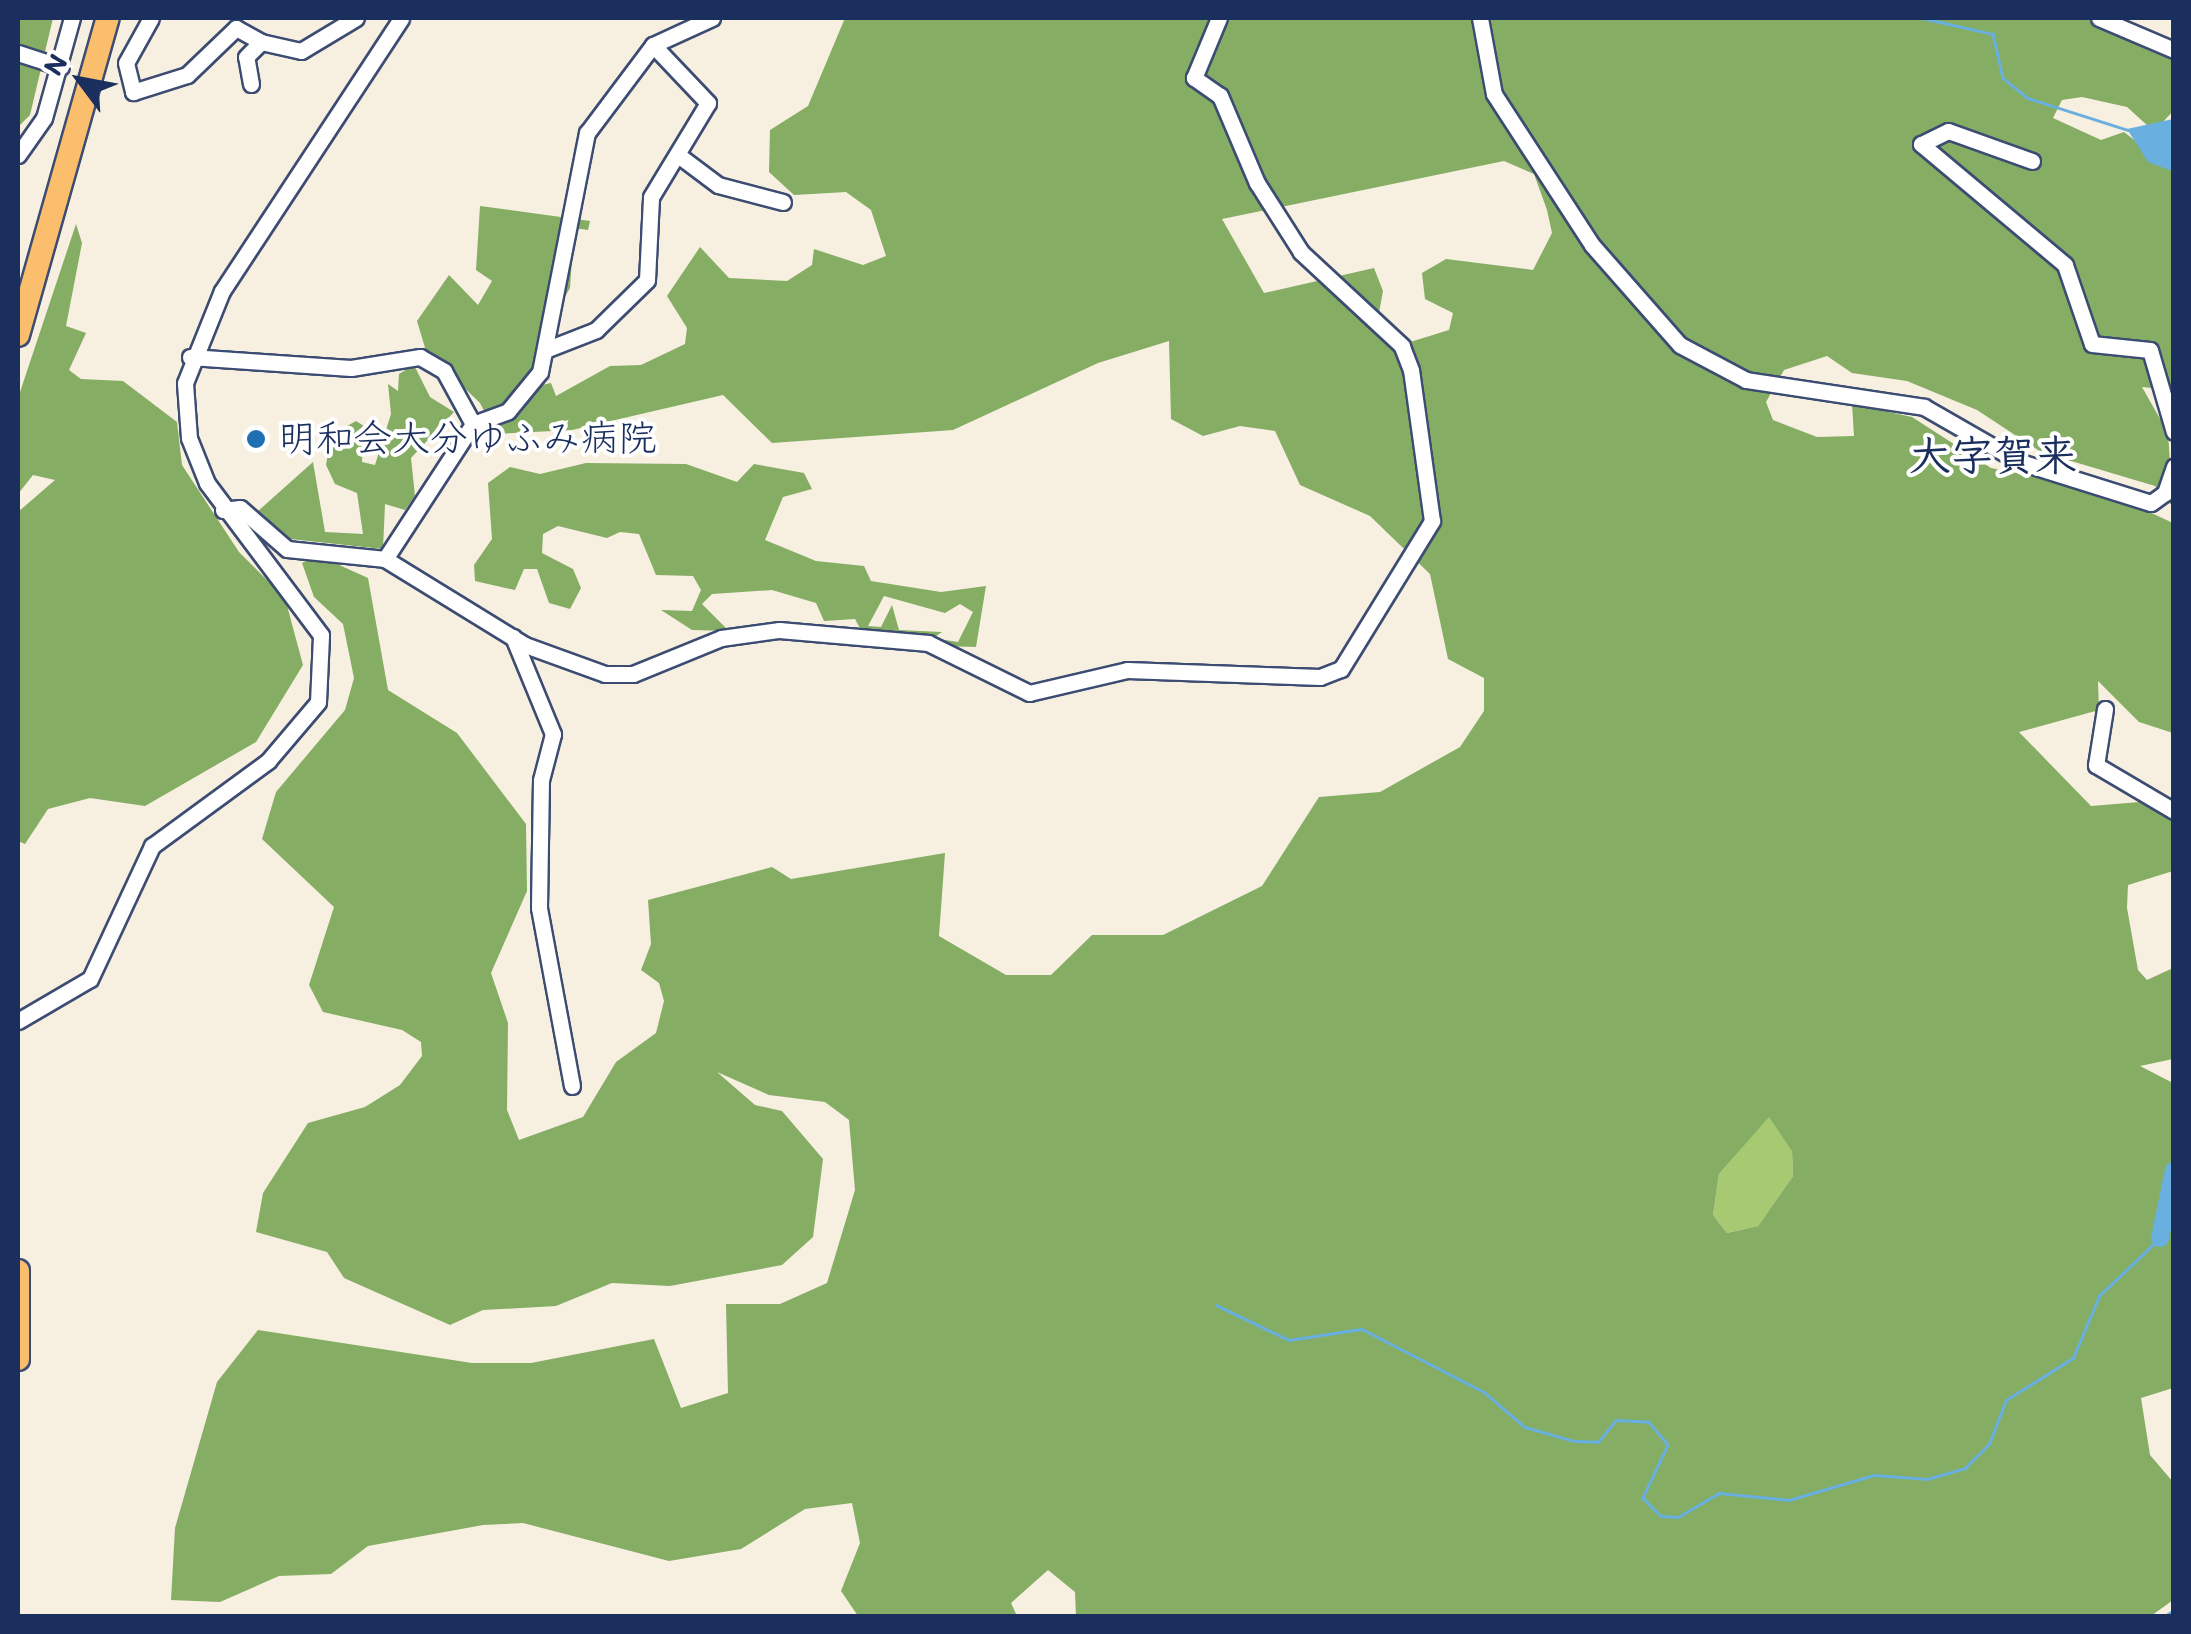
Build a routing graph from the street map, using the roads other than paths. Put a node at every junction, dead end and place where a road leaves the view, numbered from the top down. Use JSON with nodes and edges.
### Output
{"nodes":[{"id":1,"x":72,"y":18,"type":"edge"},
{"id":2,"x":94,"y":18,"type":"edge"},
{"id":3,"x":108,"y":18,"type":"edge"},
{"id":4,"x":151,"y":18,"type":"edge"},
{"id":5,"x":356,"y":18,"type":"edge"},
{"id":6,"x":401,"y":18,"type":"edge"},
{"id":7,"x":712,"y":18,"type":"edge"},
{"id":8,"x":1219,"y":18,"type":"edge"},
{"id":9,"x":1480,"y":18,"type":"edge"},
{"id":10,"x":2100,"y":18,"type":"edge"},
{"id":11,"x":261,"y":42,"type":"junction"},
{"id":12,"x":653,"y":45,"type":"junction"},
{"id":13,"x":2174,"y":50,"type":"edge"},
{"id":14,"x":18,"y":53,"type":"edge"},
{"id":15,"x":61,"y":67,"type":"junction"},
{"id":16,"x":250,"y":84,"type":"dead end"},
{"id":17,"x":18,"y":154,"type":"edge"},
{"id":18,"x":678,"y":155,"type":"junction"},
{"id":19,"x":2032,"y":161,"type":"dead end"},
{"id":20,"x":783,"y":202,"type":"dead end"},
{"id":21,"x":18,"y":286,"type":"edge"},
{"id":22,"x":18,"y":335,"type":"edge"},
{"id":23,"x":546,"y":350,"type":"junction"},
{"id":24,"x":190,"y":357,"type":"junction"},
{"id":25,"x":473,"y":424,"type":"junction"},
{"id":26,"x":2174,"y":432,"type":"edge"},
{"id":27,"x":2174,"y":467,"type":"edge"},
{"id":28,"x":222,"y":510,"type":"junction"},
{"id":29,"x":385,"y":559,"type":"junction"},
{"id":30,"x":513,"y":637,"type":"junction"},
{"id":31,"x":2105,"y":709,"type":"dead end"},
{"id":32,"x":2174,"y":811,"type":"edge"},
{"id":33,"x":18,"y":1021,"type":"edge"},
{"id":34,"x":572,"y":1086,"type":"dead end"},
{"id":35,"x":18,"y":1272,"type":"edge"},
{"id":36,"x":18,"y":1359,"type":"edge"}],
"edges":[{"from":1,"to":15,"type":"street"},
{"from":2,"to":21,"type":"highway"},
{"from":3,"to":22,"type":"highway"},
{"from":4,"to":11,"type":"street"},
{"from":5,"to":11,"type":"street"},
{"from":6,"to":24,"type":"street"},
{"from":7,"to":12,"type":"street"},
{"from":8,"to":30,"type":"street"},
{"from":9,"to":27,"type":"street"},
{"from":10,"to":13,"type":"street"},
{"from":11,"to":16,"type":"street"},
{"from":12,"to":18,"type":"street"},
{"from":12,"to":23,"type":"street"},
{"from":14,"to":15,"type":"street"},
{"from":15,"to":17,"type":"street"},
{"from":18,"to":20,"type":"street"},
{"from":18,"to":23,"type":"street"},
{"from":19,"to":26,"type":"street"},
{"from":23,"to":25,"type":"street"},
{"from":24,"to":25,"type":"street"},
{"from":24,"to":28,"type":"street"},
{"from":25,"to":29,"type":"street"},
{"from":28,"to":29,"type":"street"},
{"from":28,"to":33,"type":"street"},
{"from":29,"to":30,"type":"street"},
{"from":30,"to":34,"type":"street"},
{"from":31,"to":32,"type":"street"},
{"from":35,"to":36,"type":"highway"}]}
